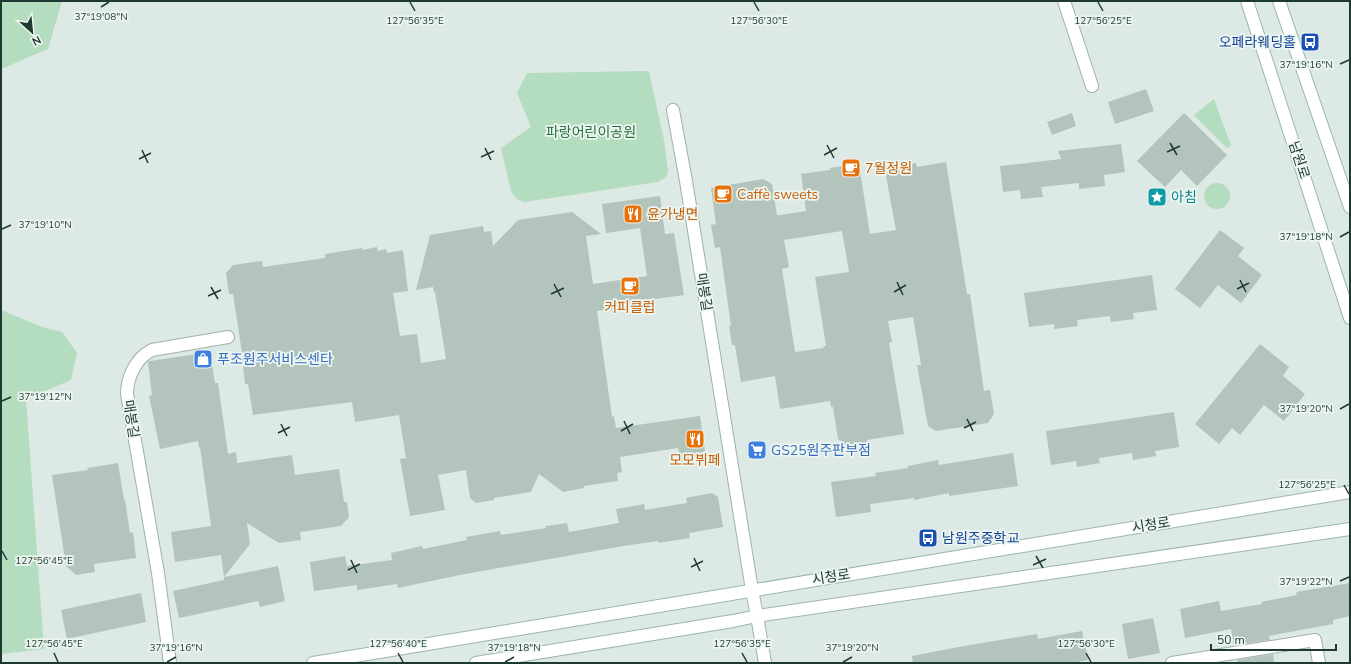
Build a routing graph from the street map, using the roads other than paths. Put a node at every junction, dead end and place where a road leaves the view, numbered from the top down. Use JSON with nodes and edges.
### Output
{"nodes":[{"id":1,"x":1064,"y":1,"type":"edge"},
{"id":2,"x":1247,"y":1,"type":"edge"},
{"id":3,"x":1279,"y":1,"type":"edge"},
{"id":4,"x":1092,"y":86,"type":"dead end"},
{"id":5,"x":673,"y":110,"type":"dead end"},
{"id":6,"x":1350,"y":207,"type":"edge"},
{"id":7,"x":1350,"y":318,"type":"edge"},
{"id":8,"x":228,"y":337,"type":"dead end"},
{"id":9,"x":1350,"y":492,"type":"edge"},
{"id":10,"x":1350,"y":529,"type":"edge"},
{"id":11,"x":752,"y":590,"type":"junction"},
{"id":12,"x":757,"y":616,"type":"junction"},
{"id":13,"x":1228,"y":659,"type":"edge"},
{"id":14,"x":170,"y":663,"type":"edge"},
{"id":15,"x":313,"y":663,"type":"edge"},
{"id":16,"x":476,"y":663,"type":"edge"},
{"id":17,"x":765,"y":663,"type":"edge"},
{"id":18,"x":1172,"y":663,"type":"edge"},
{"id":19,"x":1319,"y":663,"type":"edge"}],
"edges":[{"from":1,"to":4,"type":"street"},
{"from":2,"to":7,"type":"street","name":"남원로"},
{"from":3,"to":6,"type":"street"},
{"from":5,"to":11,"type":"street","name":"매봉길"},
{"from":8,"to":14,"type":"street","name":"매봉길"},
{"from":9,"to":11,"type":"street","name":"시청로"},
{"from":10,"to":12,"type":"street","name":"시청로"},
{"from":11,"to":12,"type":"street","name":"매봉길"},
{"from":11,"to":15,"type":"street","name":"시청로"},
{"from":12,"to":16,"type":"street","name":"시청로"},
{"from":12,"to":17,"type":"street","name":"매봉길"},
{"from":13,"to":18,"type":"street"},
{"from":13,"to":19,"type":"street"}]}
